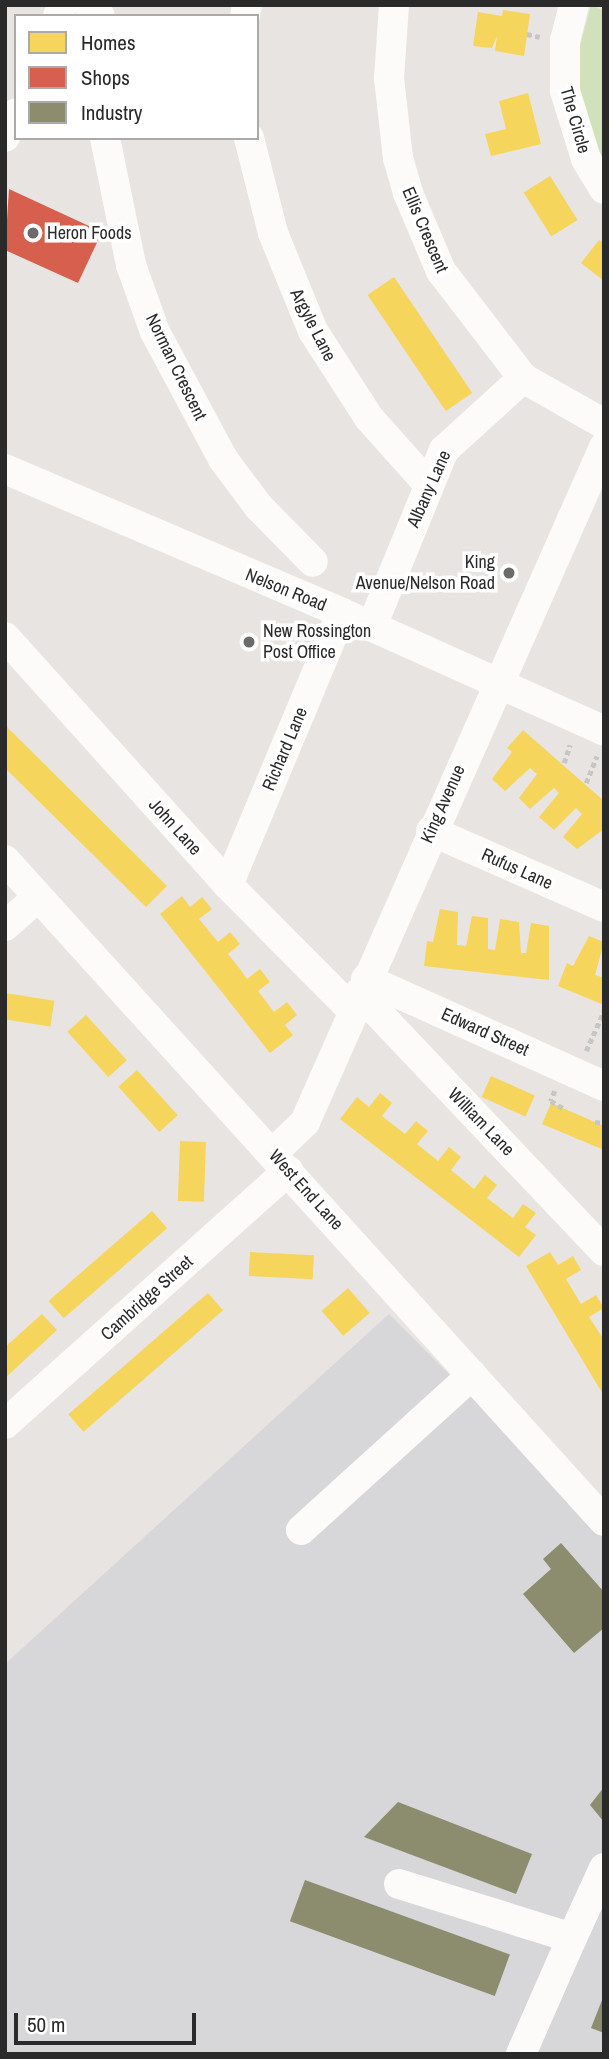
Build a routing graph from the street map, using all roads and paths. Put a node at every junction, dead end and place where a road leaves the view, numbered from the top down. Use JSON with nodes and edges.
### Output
{"nodes":[{"id":1,"x":394,"y":5,"type":"edge"},
{"id":2,"x":574,"y":5,"type":"edge"},
{"id":3,"x":14,"y":117,"type":"edge"},
{"id":4,"x":5,"y":137,"type":"edge"},
{"id":5,"x":105,"y":140,"type":"edge"},
{"id":6,"x":250,"y":140,"type":"edge"},
{"id":7,"x":604,"y":189,"type":"edge"},
{"id":8,"x":523,"y":378,"type":"junction"},
{"id":9,"x":604,"y":424,"type":"edge"},
{"id":10,"x":604,"y":447,"type":"edge"},
{"id":11,"x":5,"y":469,"type":"edge"},
{"id":12,"x":429,"y":485,"type":"junction"},
{"id":13,"x":313,"y":562,"type":"dead end"},
{"id":14,"x":342,"y":612,"type":"junction"},
{"id":15,"x":372,"y":626,"type":"junction"},
{"id":16,"x":5,"y":637,"type":"edge"},
{"id":17,"x":497,"y":684,"type":"junction"},
{"id":18,"x":602,"y":741,"type":"edge"},
{"id":19,"x":585,"y":781,"type":"dead end"},
{"id":20,"x":431,"y":831,"type":"junction"},
{"id":21,"x":5,"y":860,"type":"edge"},
{"id":22,"x":228,"y":885,"type":"junction"},
{"id":23,"x":38,"y":897,"type":"junction"},
{"id":24,"x":604,"y":907,"type":"edge"},
{"id":25,"x":5,"y":926,"type":"edge"},
{"id":26,"x":359,"y":994,"type":"junction"},
{"id":27,"x":603,"y":1009,"type":"edge"},
{"id":28,"x":577,"y":1074,"type":"junction"},
{"id":29,"x":604,"y":1086,"type":"edge"},
{"id":30,"x":595,"y":1122,"type":"dead end"},
{"id":31,"x":604,"y":1123,"type":"edge"},
{"id":32,"x":281,"y":1162,"type":"junction"},
{"id":33,"x":604,"y":1251,"type":"edge"},
{"id":34,"x":472,"y":1375,"type":"junction"},
{"id":35,"x":5,"y":1424,"type":"edge"},
{"id":36,"x":604,"y":1521,"type":"edge"},
{"id":37,"x":301,"y":1531,"type":"dead end"},
{"id":38,"x":604,"y":1868,"type":"edge"},
{"id":39,"x":399,"y":1884,"type":"dead end"},
{"id":40,"x":567,"y":1947,"type":"junction"},
{"id":41,"x":521,"y":2054,"type":"edge"}],
"edges":[{"from":1,"to":8,"type":"street","name":"Ellis Crescent"},
{"from":2,"to":7,"type":"street","name":"The Circle"},
{"from":3,"to":4,"type":"street"},
{"from":5,"to":13,"type":"street","name":"Norman Crescent"},
{"from":6,"to":12,"type":"street","name":"Argyle Lane"},
{"from":8,"to":9,"type":"street","name":"Ellis Crescent"},
{"from":8,"to":12,"type":"street","name":"Albany Lane"},
{"from":10,"to":17,"type":"street","name":"King Avenue"},
{"from":11,"to":14,"type":"street","name":"Nelson Road"},
{"from":12,"to":15,"type":"street","name":"Albany Lane"},
{"from":14,"to":15,"type":"street","name":"Nelson Road"},
{"from":14,"to":22,"type":"street","name":"Richard Lane"},
{"from":15,"to":17,"type":"street","name":"Nelson Road"},
{"from":16,"to":22,"type":"street","name":"John Lane"},
{"from":17,"to":18,"type":"street","name":"Nelson Road"},
{"from":17,"to":20,"type":"street","name":"King Avenue"},
{"from":18,"to":19,"type":"path"},
{"from":20,"to":24,"type":"street","name":"Rufus Lane"},
{"from":20,"to":26,"type":"street","name":"King Avenue"},
{"from":21,"to":23,"type":"street","name":"West End Lane"},
{"from":22,"to":26,"type":"street","name":"John Lane"},
{"from":23,"to":25,"type":"street"},
{"from":23,"to":32,"type":"street","name":"West End Lane"},
{"from":26,"to":28,"type":"street","name":"Edward Street"},
{"from":26,"to":32,"type":"street","name":"King Avenue"},
{"from":26,"to":33,"type":"street","name":"William Lane"},
{"from":27,"to":28,"type":"path"},
{"from":28,"to":29,"type":"street","name":"Edward Street"},
{"from":30,"to":31,"type":"path"},
{"from":32,"to":34,"type":"street","name":"West End Lane"},
{"from":32,"to":35,"type":"street","name":"Cambridge Street"},
{"from":34,"to":36,"type":"street","name":"West End Lane"},
{"from":34,"to":37,"type":"street"},
{"from":38,"to":40,"type":"street"},
{"from":39,"to":40,"type":"street"},
{"from":40,"to":41,"type":"street"}]}
